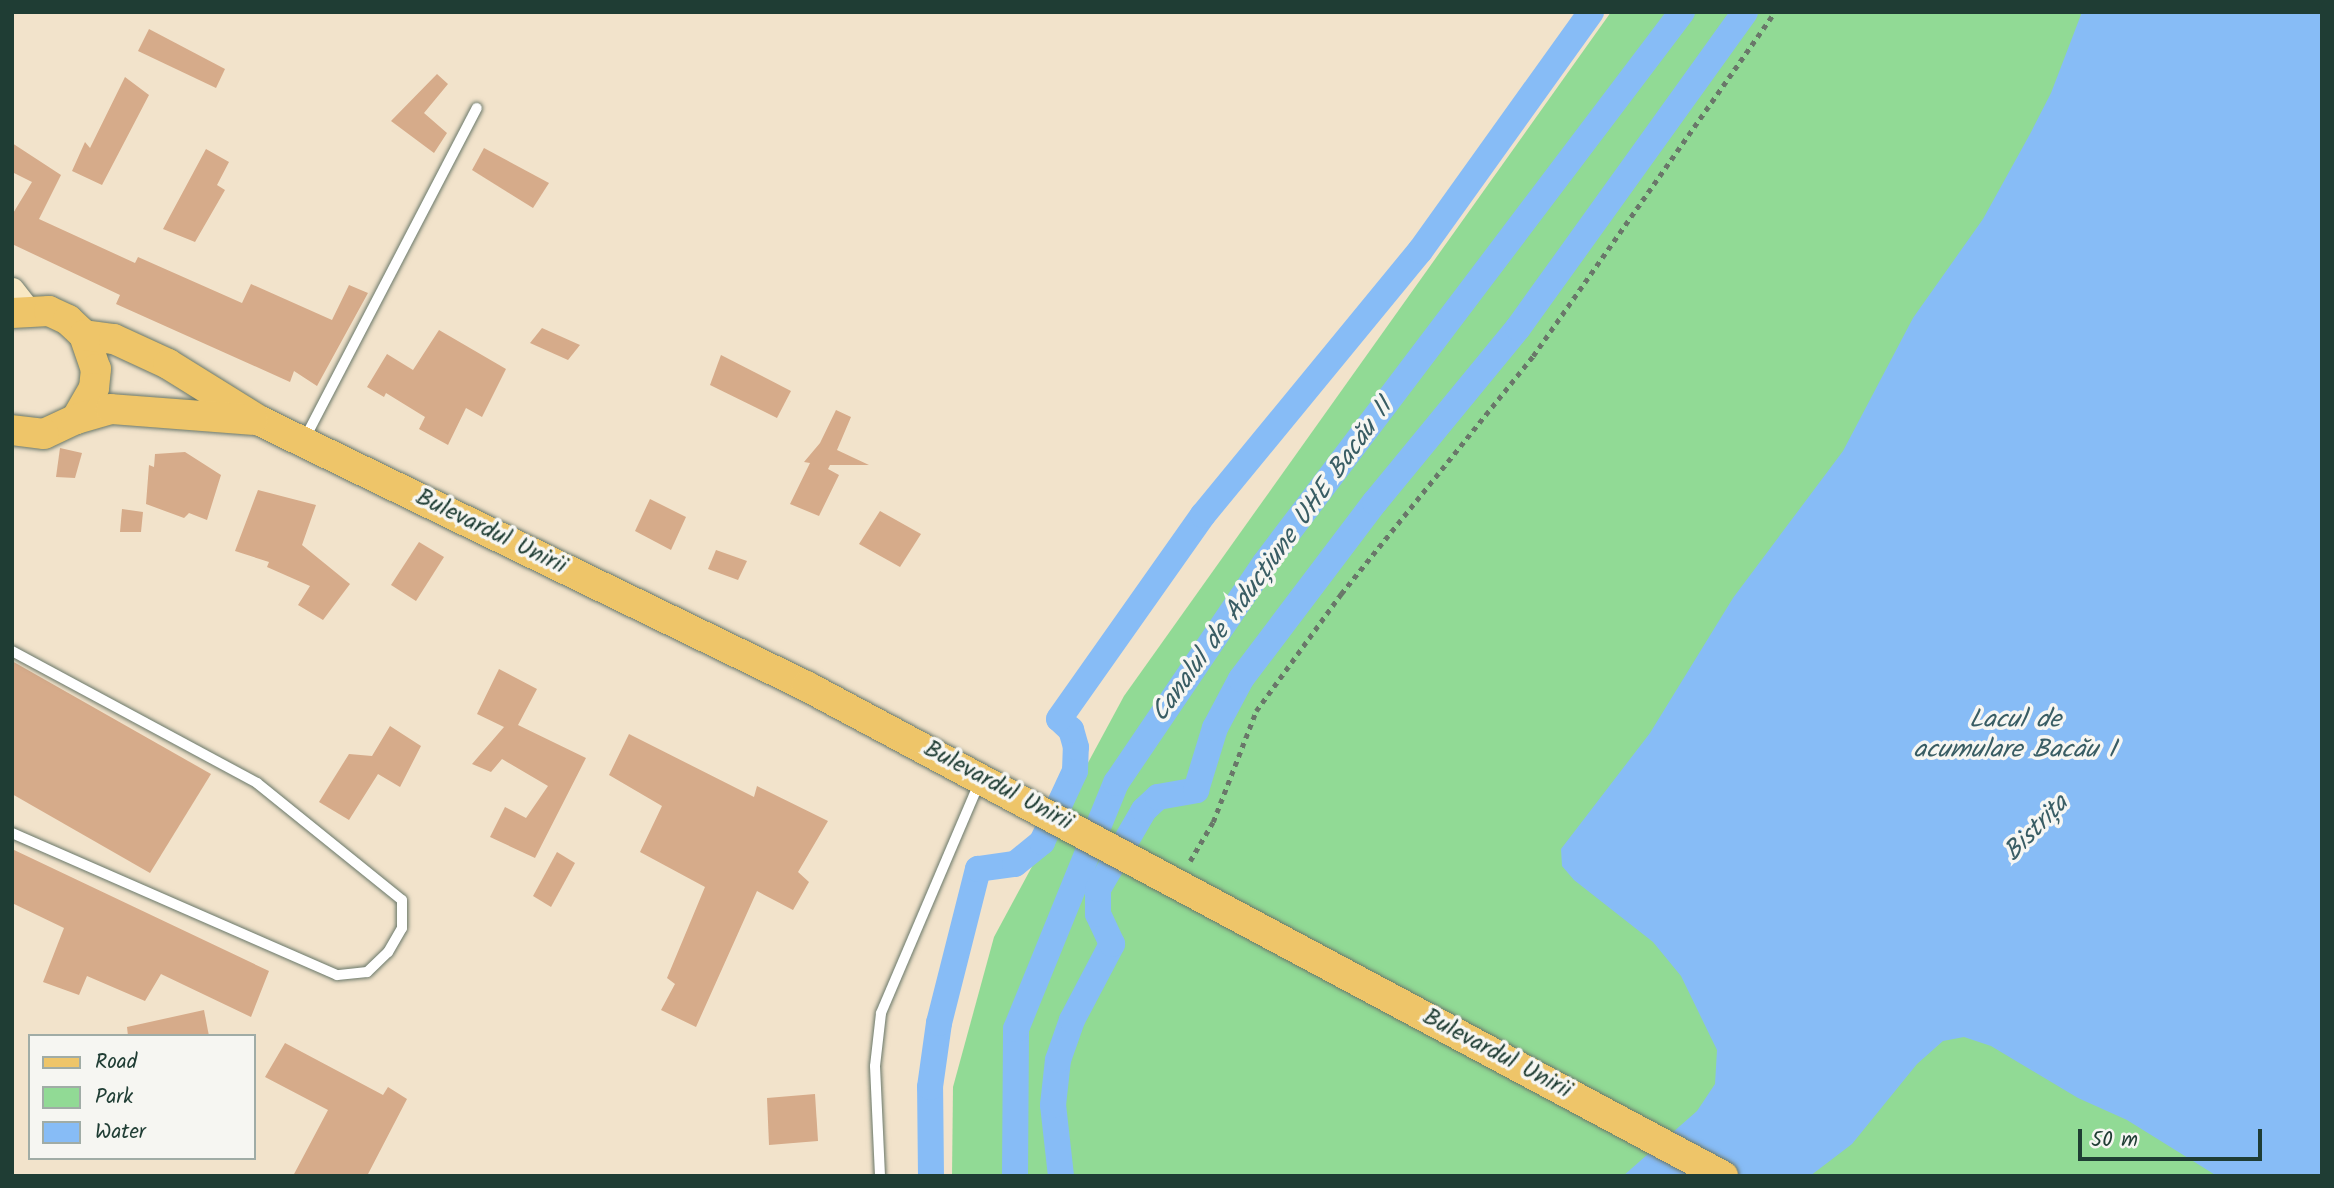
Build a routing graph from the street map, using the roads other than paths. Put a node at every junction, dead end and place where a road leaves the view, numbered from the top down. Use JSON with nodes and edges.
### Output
{"nodes":[{"id":1,"x":477,"y":108,"type":"dead end"},
{"id":2,"x":17,"y":305,"type":"edge"},
{"id":3,"x":84,"y":335,"type":"junction"},
{"id":4,"x":75,"y":419,"type":"junction"},
{"id":5,"x":260,"y":421,"type":"junction"},
{"id":6,"x":12,"y":430,"type":"edge"},
{"id":7,"x":303,"y":442,"type":"junction"},
{"id":8,"x":12,"y":651,"type":"edge"},
{"id":9,"x":982,"y":778,"type":"junction"},
{"id":10,"x":12,"y":834,"type":"edge"},
{"id":11,"x":880,"y":1176,"type":"edge"},
{"id":12,"x":1723,"y":1176,"type":"edge"}],
"edges":[{"from":1,"to":7,"type":"lane"},
{"from":2,"to":3,"type":"main road"},
{"from":3,"to":4,"type":"main road"},
{"from":3,"to":5,"type":"main road","name":"Bulevardul Unirii"},
{"from":4,"to":5,"type":"main road","name":"Bulevardul Unirii"},
{"from":4,"to":6,"type":"main road","name":"Bulevardul Unirii"},
{"from":5,"to":7,"type":"main road","name":"Bulevardul Unirii"},
{"from":7,"to":9,"type":"main road","name":"Bulevardul Unirii"},
{"from":8,"to":10,"type":"lane"},
{"from":9,"to":11,"type":"lane"},
{"from":9,"to":12,"type":"main road","name":"Bulevardul Unirii"}]}
